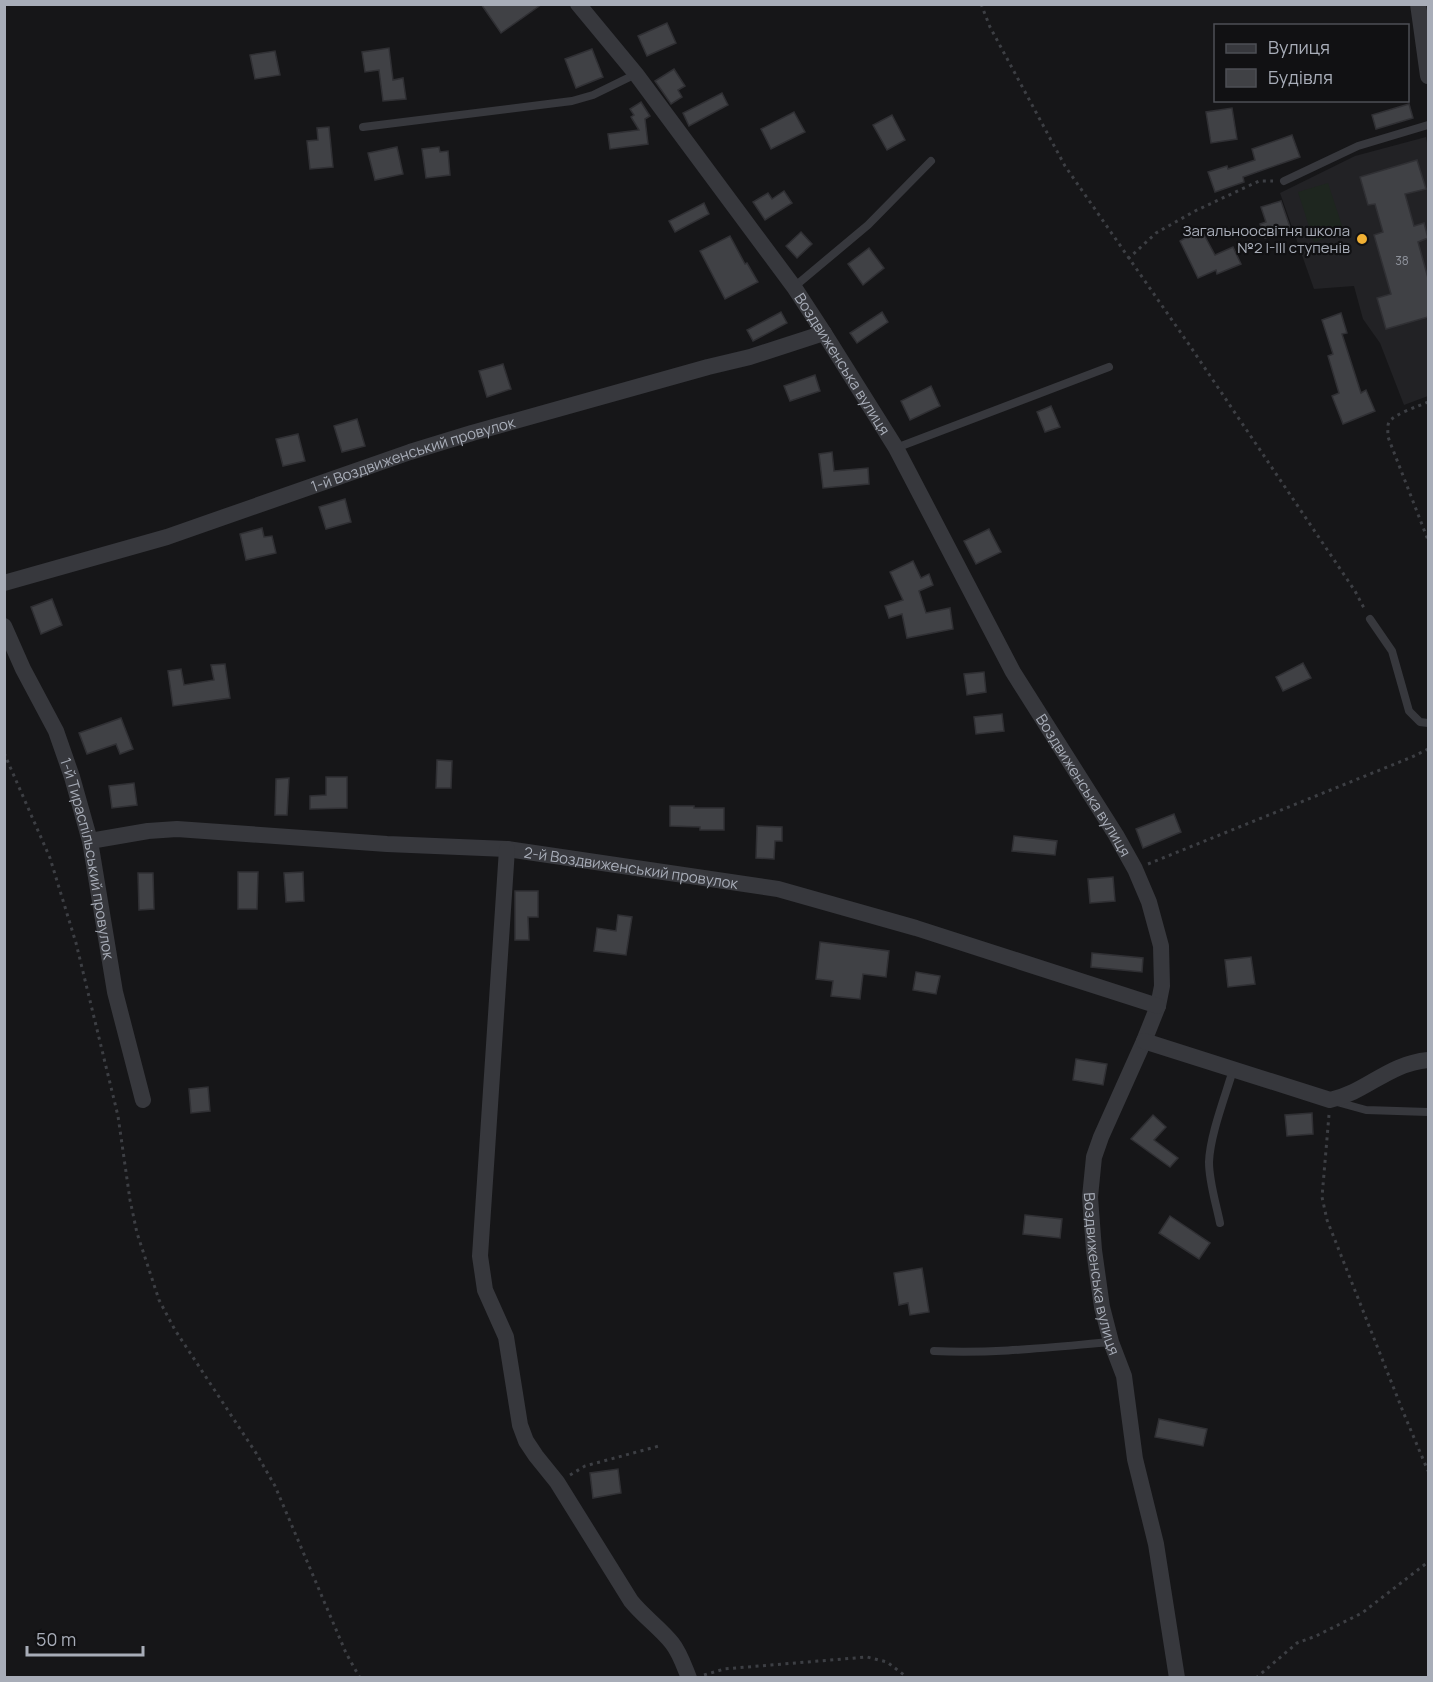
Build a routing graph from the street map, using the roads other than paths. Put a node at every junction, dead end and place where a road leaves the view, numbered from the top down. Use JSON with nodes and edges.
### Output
{"nodes":[{"id":1,"x":578,"y":4,"type":"edge"},
{"id":2,"x":1418,"y":4,"type":"edge"},
{"id":3,"x":636,"y":74,"type":"junction"},
{"id":4,"x":1428,"y":76,"type":"edge"},
{"id":5,"x":1428,"y":125,"type":"edge"},
{"id":6,"x":363,"y":127,"type":"dead end"},
{"id":7,"x":931,"y":161,"type":"dead end"},
{"id":8,"x":1284,"y":181,"type":"road end"},
{"id":9,"x":794,"y":287,"type":"junction"},
{"id":10,"x":824,"y":333,"type":"junction"},
{"id":11,"x":1109,"y":367,"type":"dead end"},
{"id":12,"x":896,"y":448,"type":"junction"},
{"id":13,"x":4,"y":583,"type":"edge"},
{"id":14,"x":1370,"y":619,"type":"road end"},
{"id":15,"x":4,"y":626,"type":"edge"},
{"id":16,"x":1428,"y":723,"type":"edge"},
{"id":17,"x":90,"y":841,"type":"junction"},
{"id":18,"x":507,"y":849,"type":"junction"},
{"id":19,"x":1158,"y":1006,"type":"junction"},
{"id":20,"x":1144,"y":1041,"type":"junction"},
{"id":21,"x":1428,"y":1060,"type":"edge"},
{"id":22,"x":1233,"y":1070,"type":"junction"},
{"id":23,"x":143,"y":1100,"type":"dead end"},
{"id":24,"x":1330,"y":1100,"type":"junction"},
{"id":25,"x":1428,"y":1112,"type":"edge"},
{"id":26,"x":1220,"y":1223,"type":"dead end"},
{"id":27,"x":1111,"y":1342,"type":"junction"},
{"id":28,"x":934,"y":1351,"type":"dead end"},
{"id":29,"x":689,"y":1677,"type":"edge"},
{"id":30,"x":1177,"y":1677,"type":"edge"}],
"edges":[{"from":1,"to":3,"type":"street","name":"Воздвиженська вулиця"},
{"from":2,"to":4,"type":"street"},
{"from":3,"to":6,"type":"lane"},
{"from":3,"to":9,"type":"street","name":"Воздвиженська вулиця"},
{"from":5,"to":8,"type":"lane"},
{"from":7,"to":9,"type":"lane"},
{"from":9,"to":10,"type":"street","name":"Воздвиженська вулиця"},
{"from":10,"to":12,"type":"street","name":"Воздвиженська вулиця"},
{"from":10,"to":13,"type":"street","name":"1-й Воздвиженський провулок"},
{"from":11,"to":12,"type":"lane"},
{"from":12,"to":19,"type":"street","name":"Воздвиженська вулиця"},
{"from":14,"to":16,"type":"lane"},
{"from":15,"to":17,"type":"street","name":"1-й Тираспільський провулок"},
{"from":17,"to":18,"type":"street","name":"2-й Воздвиженський провулок"},
{"from":17,"to":23,"type":"street","name":"1-й Тираспільський провулок"},
{"from":18,"to":19,"type":"street","name":"2-й Воздвиженський провулок"},
{"from":18,"to":29,"type":"street"},
{"from":19,"to":20,"type":"street","name":"Воздвиженська вулиця"},
{"from":20,"to":22,"type":"street"},
{"from":20,"to":27,"type":"street","name":"Воздвиженська вулиця"},
{"from":21,"to":24,"type":"street"},
{"from":22,"to":24,"type":"street"},
{"from":22,"to":26,"type":"lane"},
{"from":24,"to":25,"type":"lane"},
{"from":27,"to":28,"type":"lane"},
{"from":27,"to":30,"type":"street","name":"Воздвиженська вулиця"}]}
